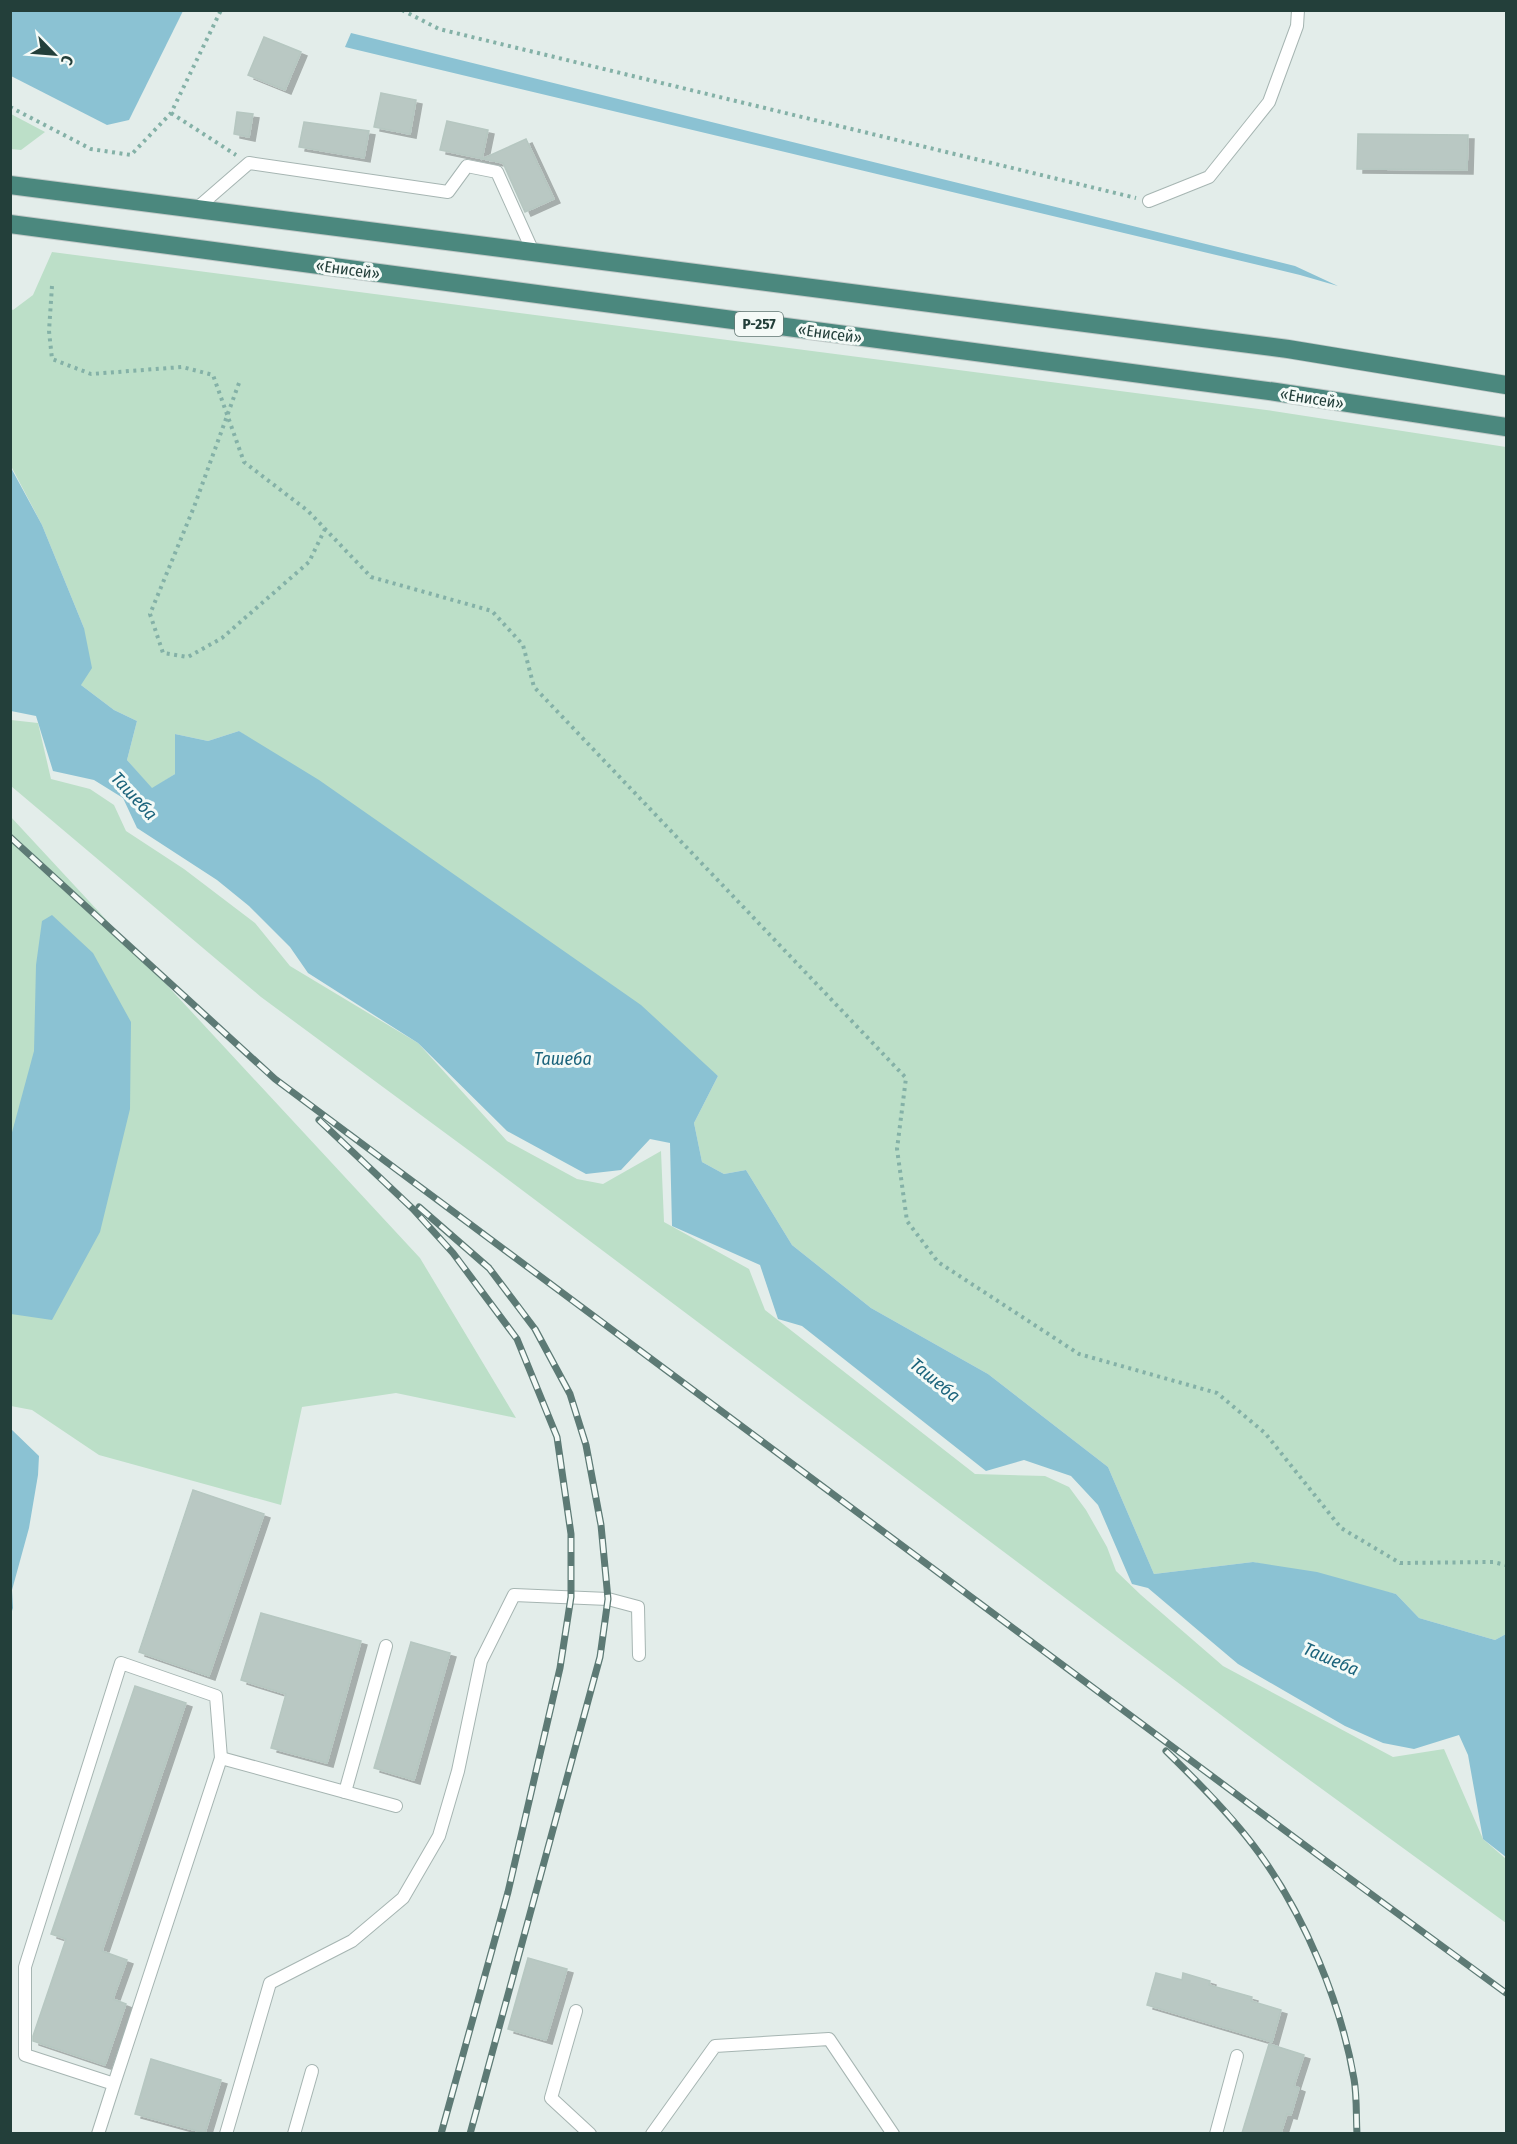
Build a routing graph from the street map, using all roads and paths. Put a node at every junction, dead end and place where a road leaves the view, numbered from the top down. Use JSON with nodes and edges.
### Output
{"nodes":[{"id":1,"x":221,"y":10,"type":"edge"},
{"id":2,"x":402,"y":10,"type":"edge"},
{"id":3,"x":1298,"y":10,"type":"edge"},
{"id":4,"x":10,"y":107,"type":"edge"},
{"id":5,"x":171,"y":113,"type":"junction"},
{"id":6,"x":249,"y":163,"type":"junction"},
{"id":7,"x":10,"y":185,"type":"edge"},
{"id":8,"x":1149,"y":201,"type":"joint"},
{"id":9,"x":196,"y":209,"type":"junction"},
{"id":10,"x":10,"y":224,"type":"edge"},
{"id":11,"x":534,"y":254,"type":"junction"},
{"id":12,"x":52,"y":286,"type":"dead end"},
{"id":13,"x":239,"y":383,"type":"dead end"},
{"id":14,"x":1506,"y":385,"type":"edge"},
{"id":15,"x":227,"y":417,"type":"junction"},
{"id":16,"x":1506,"y":428,"type":"edge"},
{"id":17,"x":325,"y":529,"type":"junction"},
{"id":18,"x":1506,"y":1565,"type":"edge"},
{"id":19,"x":386,"y":1646,"type":"dead end"},
{"id":20,"x":639,"y":1655,"type":"dead end"},
{"id":21,"x":221,"y":1758,"type":"junction"},
{"id":22,"x":345,"y":1792,"type":"junction"},
{"id":23,"x":396,"y":1806,"type":"dead end"},
{"id":24,"x":576,"y":2011,"type":"dead end"},
{"id":25,"x":1237,"y":2056,"type":"dead end"},
{"id":26,"x":312,"y":2070,"type":"dead end"},
{"id":27,"x":114,"y":2084,"type":"junction"},
{"id":28,"x":98,"y":2133,"type":"edge"},
{"id":29,"x":226,"y":2133,"type":"edge"},
{"id":30,"x":294,"y":2133,"type":"edge"},
{"id":31,"x":590,"y":2133,"type":"edge"},
{"id":32,"x":652,"y":2133,"type":"edge"},
{"id":33,"x":893,"y":2133,"type":"edge"},
{"id":34,"x":1216,"y":2133,"type":"edge"}],
"edges":[{"from":1,"to":5,"type":"path"},
{"from":2,"to":8,"type":"path"},
{"from":3,"to":8,"type":"lane"},
{"from":4,"to":5,"type":"path"},
{"from":5,"to":6,"type":"path"},
{"from":6,"to":9,"type":"lane"},
{"from":6,"to":11,"type":"lane"},
{"from":7,"to":9,"type":"highway"},
{"from":9,"to":11,"type":"highway"},
{"from":10,"to":16,"type":"highway","name":"«Енисей»","number":"Р-257"},
{"from":11,"to":14,"type":"highway"},
{"from":12,"to":15,"type":"path"},
{"from":13,"to":15,"type":"path"},
{"from":15,"to":17,"type":"path"},
{"from":15,"to":17,"type":"path"},
{"from":17,"to":18,"type":"path"},
{"from":19,"to":22,"type":"lane"},
{"from":20,"to":29,"type":"lane"},
{"from":21,"to":22,"type":"lane"},
{"from":21,"to":27,"type":"lane"},
{"from":21,"to":27,"type":"lane"},
{"from":22,"to":23,"type":"lane"},
{"from":24,"to":31,"type":"lane"},
{"from":25,"to":34,"type":"lane"},
{"from":26,"to":30,"type":"lane"},
{"from":27,"to":28,"type":"lane"},
{"from":32,"to":33,"type":"lane"}]}
